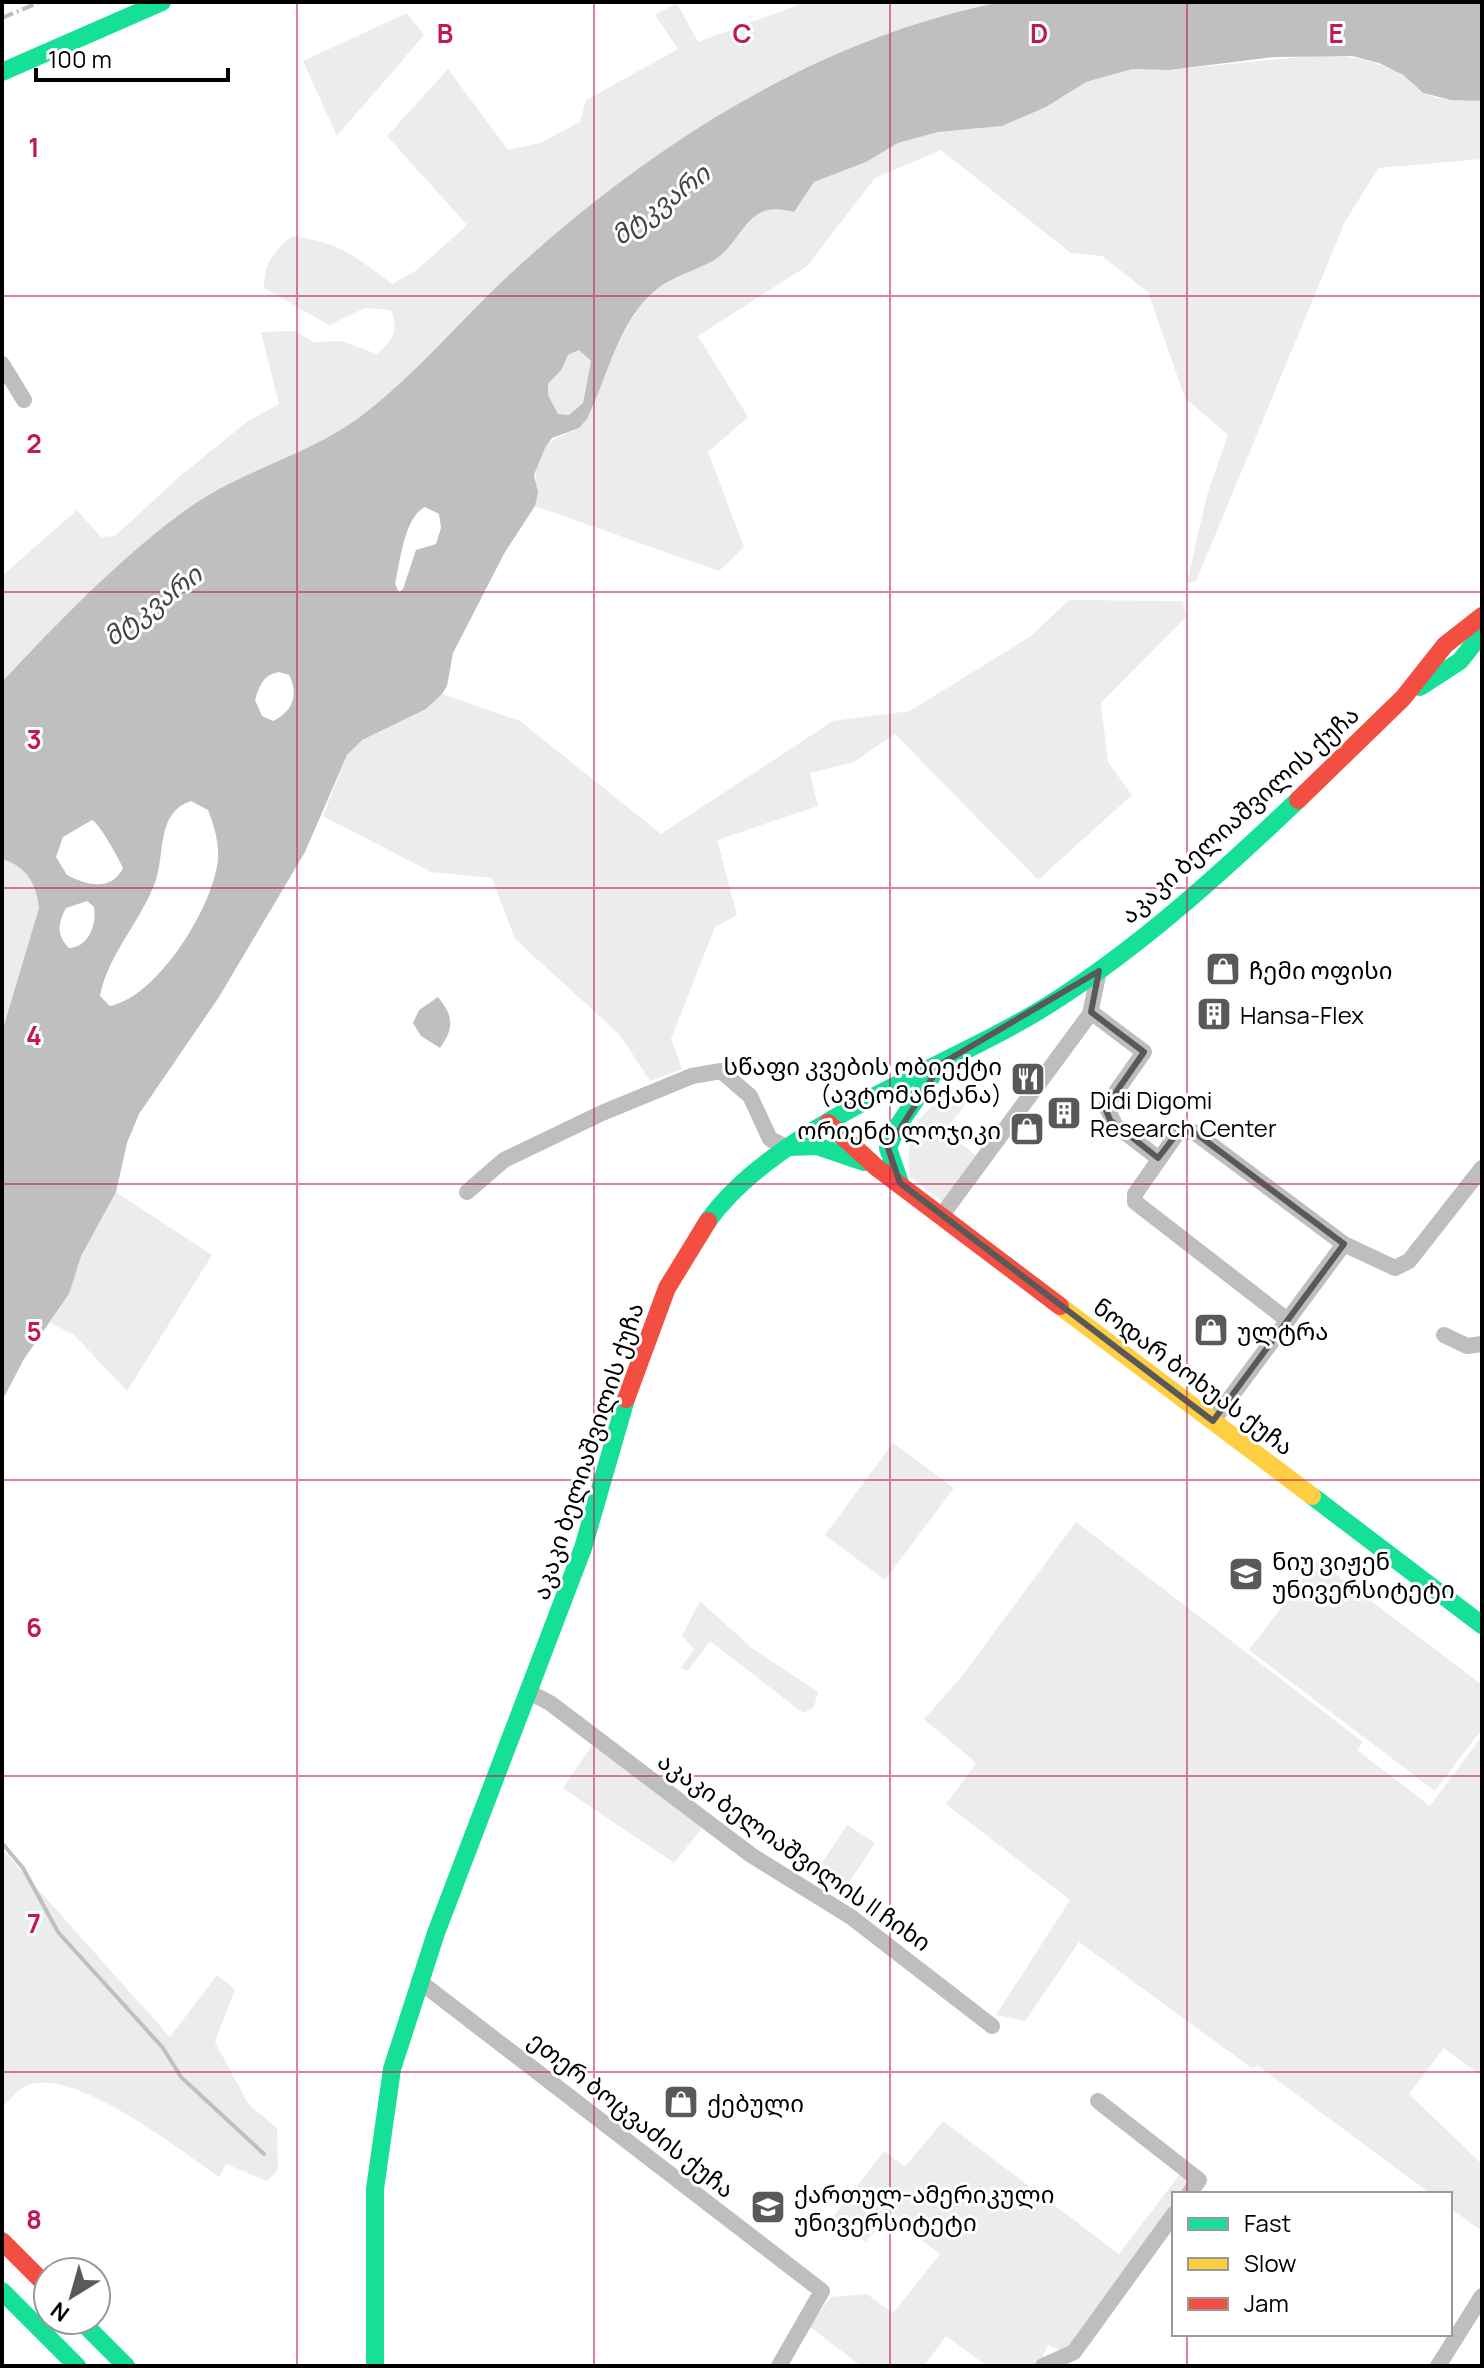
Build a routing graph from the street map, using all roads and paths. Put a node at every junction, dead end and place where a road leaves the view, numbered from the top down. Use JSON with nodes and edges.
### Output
{"nodes":[{"id":1,"x":162,"y":2,"type":"edge"},
{"id":2,"x":2,"y":72,"type":"edge"},
{"id":3,"x":2,"y":364,"type":"edge"},
{"id":4,"x":24,"y":400,"type":"dead end"},
{"id":5,"x":1482,"y":616,"type":"edge"},
{"id":6,"x":1482,"y":633,"type":"edge"},
{"id":7,"x":1444,"y":646,"type":"junction"},
{"id":8,"x":1460,"y":661,"type":"junction"},
{"id":9,"x":1405,"y":696,"type":"junction"},
{"id":10,"x":1099,"y":971,"type":"junction"},
{"id":11,"x":1091,"y":1012,"type":"junction"},
{"id":12,"x":941,"y":1064,"type":"junction"},
{"id":13,"x":828,"y":1123,"type":"junction"},
{"id":14,"x":786,"y":1147,"type":"junction"},
{"id":15,"x":1158,"y":1158,"type":"junction"},
{"id":16,"x":876,"y":1167,"type":"junction"},
{"id":17,"x":1482,"y":1168,"type":"edge"},
{"id":18,"x":900,"y":1183,"type":"junction"},
{"id":19,"x":467,"y":1192,"type":"dead end"},
{"id":20,"x":942,"y":1215,"type":"junction"},
{"id":21,"x":1344,"y":1244,"type":"junction"},
{"id":22,"x":1286,"y":1319,"type":"junction"},
{"id":23,"x":1444,"y":1335,"type":"dead end"},
{"id":24,"x":1482,"y":1344,"type":"edge"},
{"id":25,"x":1213,"y":1421,"type":"junction"},
{"id":26,"x":1482,"y":1625,"type":"edge"},
{"id":27,"x":529,"y":1692,"type":"junction"},
{"id":28,"x":419,"y":1981,"type":"junction"},
{"id":29,"x":992,"y":2026,"type":"dead end"},
{"id":30,"x":1098,"y":2101,"type":"dead end"},
{"id":31,"x":1190,"y":2192,"type":"edge"},
{"id":32,"x":1172,"y":2217,"type":"edge"},
{"id":33,"x":2,"y":2241,"type":"edge"},
{"id":34,"x":32,"y":2271,"type":"edge"},
{"id":35,"x":2,"y":2291,"type":"edge"},
{"id":36,"x":1482,"y":2296,"type":"edge"},
{"id":37,"x":96,"y":2336,"type":"edge"},
{"id":38,"x":77,"y":2366,"type":"edge"},
{"id":39,"x":126,"y":2366,"type":"edge"},
{"id":40,"x":375,"y":2366,"type":"edge"},
{"id":41,"x":779,"y":2366,"type":"edge"},
{"id":42,"x":1043,"y":2366,"type":"edge"},
{"id":43,"x":1438,"y":2366,"type":"edge"}],
"edges":[{"from":1,"to":2,"type":"main road"},
{"from":3,"to":4,"type":"street"},
{"from":5,"to":7,"type":"main road","name":"აკაკი ბელიაშვილის ქუჩა"},
{"from":6,"to":8,"type":"main road","name":"აკაკი ბელიაშვილის ქუჩა"},
{"from":7,"to":8,"type":"street"},
{"from":7,"to":9,"type":"main road","name":"აკაკი ბელიაშვილის ქუჩა"},
{"from":8,"to":9,"type":"main road","name":"აკაკი ბელიაშვილის ქუჩა"},
{"from":9,"to":10,"type":"main road","name":"აკაკი ბელიაშვილის ქუჩა"},
{"from":10,"to":11,"type":"street"},
{"from":10,"to":12,"type":"main road","name":"აკაკი ბელიაშვილის ქუჩა"},
{"from":11,"to":15,"type":"street"},
{"from":11,"to":20,"type":"street"},
{"from":12,"to":13,"type":"main road","name":"აკაკი ბელიაშვილის ქუჩა"},
{"from":12,"to":18,"type":"main road"},
{"from":13,"to":14,"type":"main road","name":"აკაკი ბელიაშვილის ქუჩა"},
{"from":13,"to":16,"type":"main road"},
{"from":14,"to":16,"type":"main road"},
{"from":14,"to":19,"type":"street"},
{"from":14,"to":27,"type":"main road","name":"აკაკი ბელიაშვილის ქუჩა"},
{"from":15,"to":21,"type":"street"},
{"from":15,"to":22,"type":"street"},
{"from":16,"to":18,"type":"main road","name":"ნოდარ ბოხუას ქუჩა"},
{"from":17,"to":21,"type":"street"},
{"from":18,"to":20,"type":"main road","name":"ნოდარ ბოხუას ქუჩა"},
{"from":20,"to":25,"type":"main road","name":"ნოდარ ბოხუას ქუჩა"},
{"from":21,"to":22,"type":"street"},
{"from":22,"to":25,"type":"street"},
{"from":23,"to":24,"type":"street"},
{"from":25,"to":26,"type":"main road","name":"ნოდარ ბოხუას ქუჩა"},
{"from":27,"to":28,"type":"main road","name":"აკაკი ბელიაშვილის ქუჩა"},
{"from":27,"to":29,"type":"street","name":"აკაკი ბელიაშვილის II ჩიხი"},
{"from":28,"to":40,"type":"main road","name":"აკაკი ბელიაშვილის ქუჩა"},
{"from":28,"to":41,"type":"street","name":"ეთერ ბოცვაძის ქუჩა"},
{"from":30,"to":31,"type":"street"},
{"from":32,"to":42,"type":"street"},
{"from":33,"to":34,"type":"main road"},
{"from":35,"to":38,"type":"main road"},
{"from":36,"to":43,"type":"street"},
{"from":37,"to":39,"type":"main road"}]}
